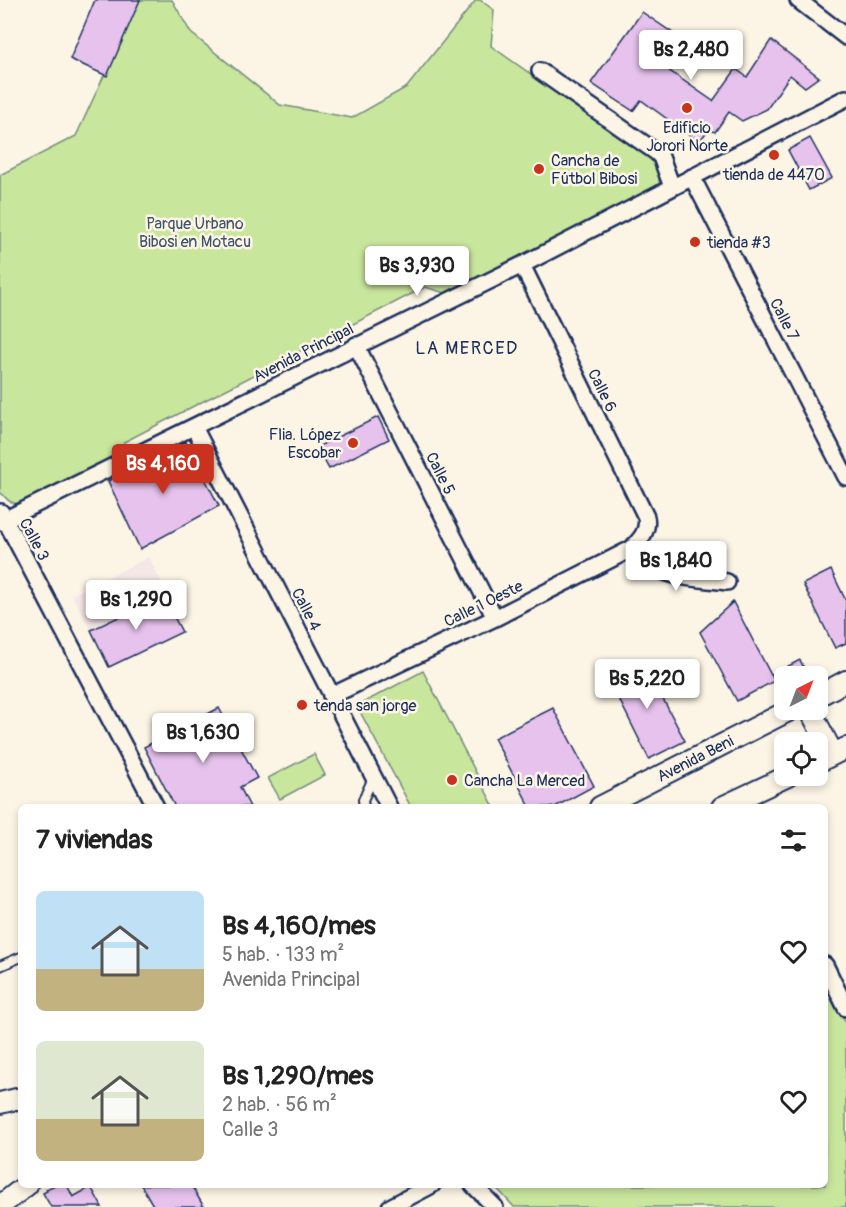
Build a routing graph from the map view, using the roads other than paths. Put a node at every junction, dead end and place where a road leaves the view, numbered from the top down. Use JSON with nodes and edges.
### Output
{"nodes":[{"id":1,"x":798,"y":0,"type":"edge"},
{"id":2,"x":846,"y":37,"type":"edge"},
{"id":3,"x":540,"y":71,"type":"dead end"},
{"id":4,"x":846,"y":98,"type":"edge"},
{"id":5,"x":692,"y":177,"type":"junction"},
{"id":6,"x":672,"y":187,"type":"junction"},
{"id":7,"x":522,"y":264,"type":"junction"},
{"id":8,"x":356,"y":345,"type":"junction"},
{"id":9,"x":194,"y":427,"type":"junction"},
{"id":10,"x":846,"y":477,"type":"edge"},
{"id":11,"x":2,"y":517,"type":"edge"},
{"id":12,"x":644,"y":532,"type":"joint"},
{"id":13,"x":631,"y":549,"type":"junction"},
{"id":14,"x":727,"y":582,"type":"dead end"},
{"id":15,"x":495,"y":618,"type":"junction"},
{"id":16,"x":846,"y":681,"type":"edge"},
{"id":17,"x":828,"y":691,"type":"edge"},
{"id":18,"x":331,"y":696,"type":"junction"},
{"id":19,"x":774,"y":718,"type":"edge"},
{"id":20,"x":815,"y":720,"type":"edge"},
{"id":21,"x":832,"y":755,"type":"edge"},
{"id":22,"x":373,"y":777,"type":"junction"},
{"id":23,"x":774,"y":785,"type":"edge"},
{"id":24,"x":747,"y":802,"type":"edge"},
{"id":25,"x":154,"y":804,"type":"edge"},
{"id":26,"x":364,"y":804,"type":"edge"},
{"id":27,"x":387,"y":804,"type":"edge"},
{"id":28,"x":606,"y":804,"type":"edge"},
{"id":29,"x":18,"y":958,"type":"edge"},
{"id":30,"x":0,"y":966,"type":"edge"},
{"id":31,"x":828,"y":969,"type":"edge"},
{"id":32,"x":841,"y":985,"type":"edge"},
{"id":33,"x":846,"y":1008,"type":"edge"},
{"id":34,"x":18,"y":1099,"type":"edge"},
{"id":35,"x":0,"y":1103,"type":"edge"},
{"id":36,"x":23,"y":1188,"type":"edge"},
{"id":37,"x":426,"y":1188,"type":"edge"},
{"id":38,"x":477,"y":1188,"type":"edge"},
{"id":39,"x":0,"y":1206,"type":"edge"},
{"id":40,"x":390,"y":1207,"type":"edge"},
{"id":41,"x":495,"y":1207,"type":"edge"}],
"edges":[{"from":1,"to":2,"type":"street"},
{"from":3,"to":6,"type":"street"},
{"from":4,"to":5,"type":"street","name":"Avenida Principal"},
{"from":5,"to":6,"type":"street","name":"Avenida Principal"},
{"from":5,"to":10,"type":"street","name":"Calle 7"},
{"from":6,"to":7,"type":"street","name":"Avenida Principal"},
{"from":7,"to":8,"type":"street","name":"Avenida Principal"},
{"from":7,"to":12,"type":"street","name":"Calle 6"},
{"from":8,"to":9,"type":"street","name":"Avenida Principal"},
{"from":8,"to":15,"type":"street","name":"Calle 5"},
{"from":9,"to":11,"type":"street","name":"Avenida Principal"},
{"from":9,"to":18,"type":"street","name":"Calle 4"},
{"from":11,"to":25,"type":"street","name":"Calle 3"},
{"from":12,"to":13,"type":"street","name":"Calle 1 Oeste"},
{"from":13,"to":14,"type":"street"},
{"from":13,"to":15,"type":"street","name":"Calle 1 Oeste"},
{"from":15,"to":18,"type":"street","name":"Calle 1 Oeste"},
{"from":16,"to":17,"type":"street"},
{"from":18,"to":22,"type":"street","name":"Calle 4"},
{"from":19,"to":28,"type":"street","name":"Avenida Beni"},
{"from":20,"to":21,"type":"street"},
{"from":22,"to":26,"type":"lane"},
{"from":22,"to":27,"type":"street","name":"Calle 4"},
{"from":23,"to":24,"type":"street"},
{"from":29,"to":30,"type":"lane"},
{"from":31,"to":32,"type":"street"},
{"from":32,"to":33,"type":"street"},
{"from":34,"to":35,"type":"street"},
{"from":36,"to":39,"type":"street"},
{"from":37,"to":40,"type":"street"},
{"from":38,"to":41,"type":"street"}]}
